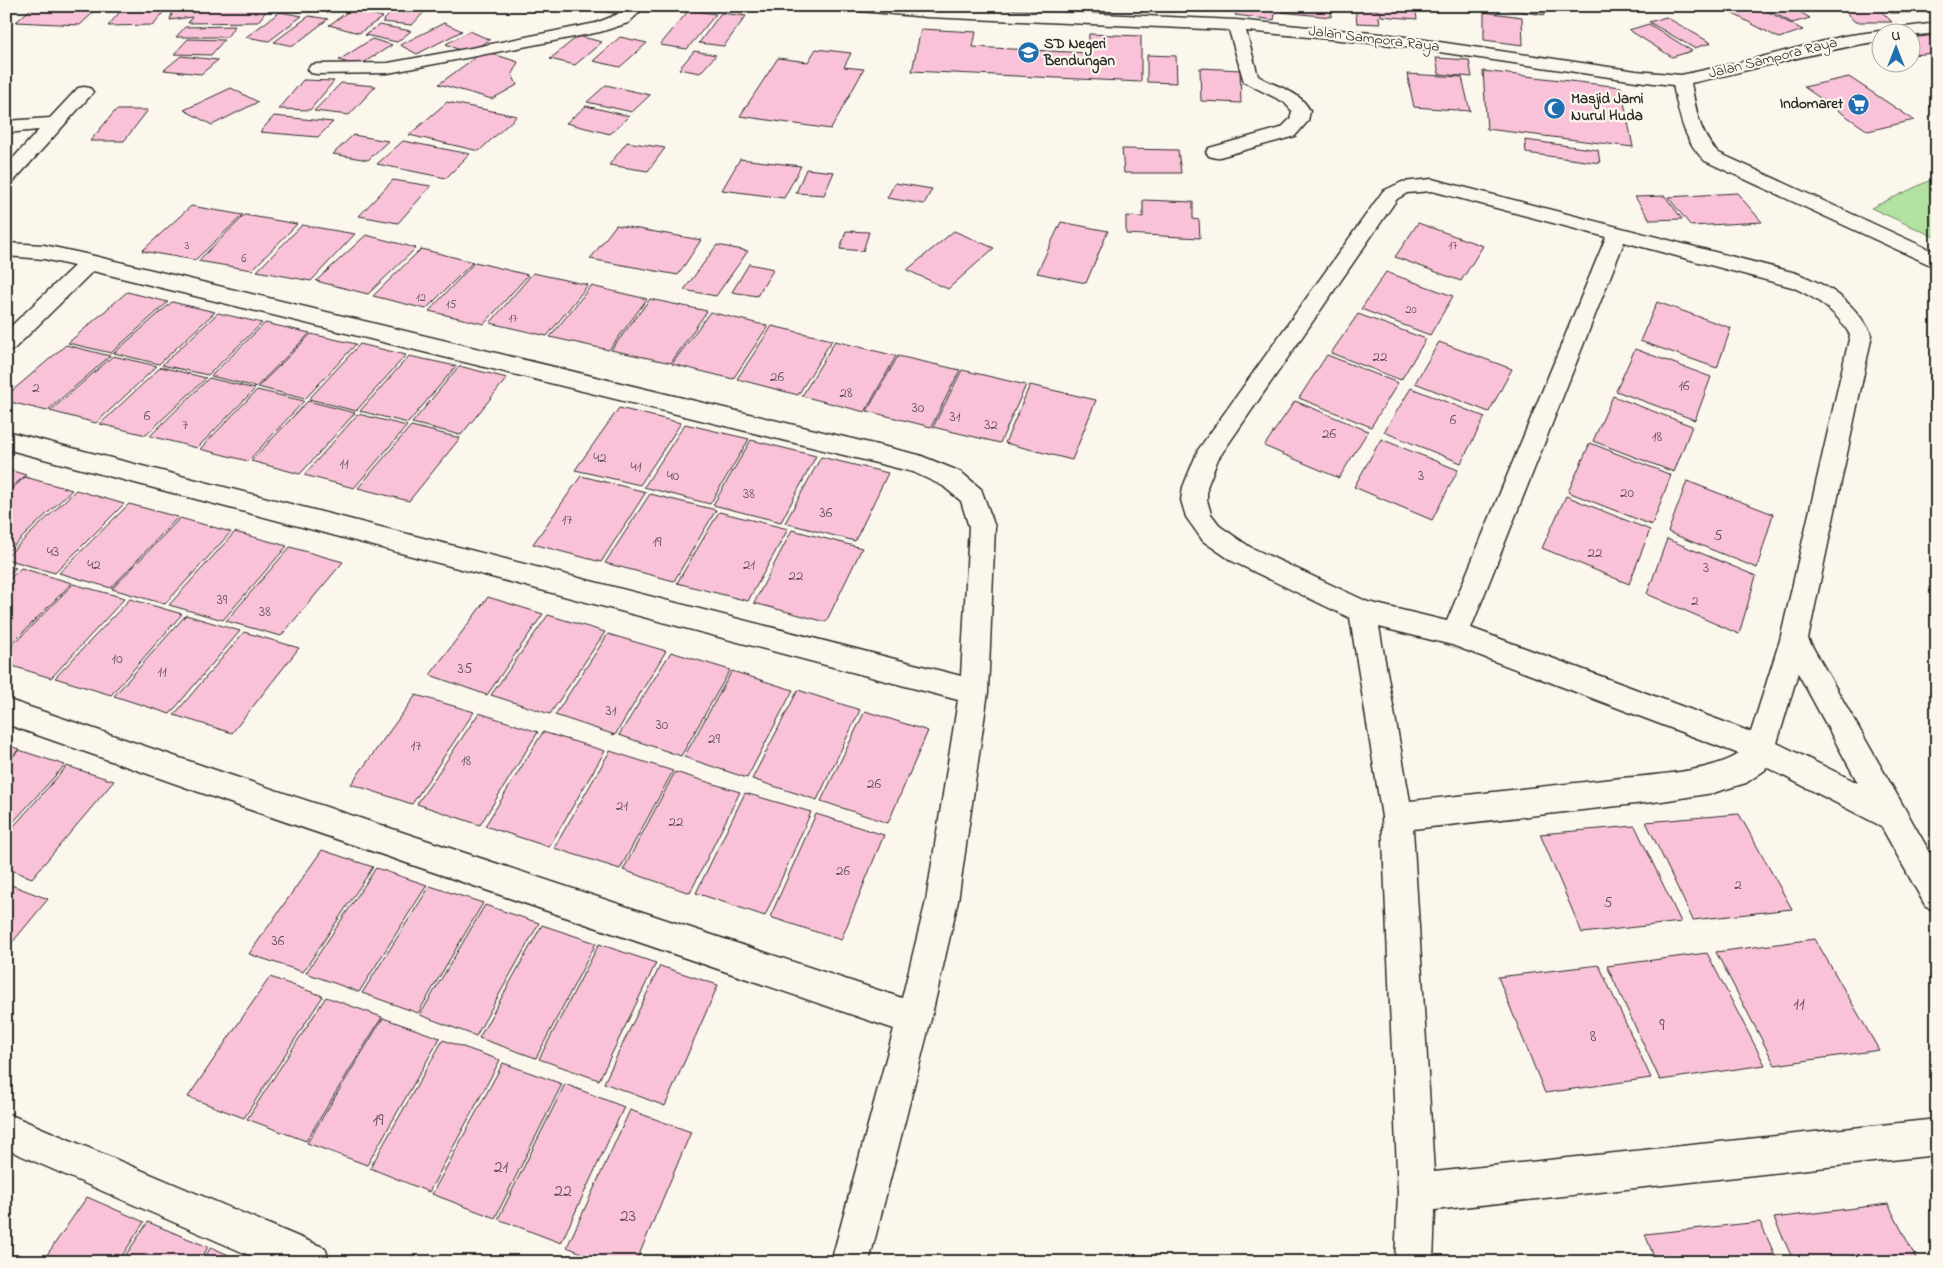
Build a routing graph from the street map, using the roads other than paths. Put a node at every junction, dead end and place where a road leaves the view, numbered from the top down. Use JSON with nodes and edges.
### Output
{"nodes":[{"id":1,"x":638,"y":6,"type":"edge"},
{"id":2,"x":860,"y":6,"type":"edge"},
{"id":3,"x":1236,"y":25,"type":"junction"},
{"id":4,"x":1937,"y":28,"type":"edge"},
{"id":5,"x":1920,"y":30,"type":"edge"},
{"id":6,"x":1870,"y":37,"type":"edge"},
{"id":7,"x":317,"y":70,"type":"dead end"},
{"id":8,"x":1681,"y":80,"type":"junction"},
{"id":9,"x":84,"y":92,"type":"dead end"},
{"id":10,"x":55,"y":123,"type":"junction"},
{"id":11,"x":6,"y":126,"type":"edge"},
{"id":12,"x":1216,"y":152,"type":"dead end"},
{"id":13,"x":6,"y":178,"type":"edge"},
{"id":14,"x":1617,"y":234,"type":"junction"},
{"id":15,"x":6,"y":249,"type":"edge"},
{"id":16,"x":1937,"y":261,"type":"edge"},
{"id":17,"x":90,"y":262,"type":"junction"},
{"id":18,"x":6,"y":344,"type":"edge"},
{"id":19,"x":6,"y":440,"type":"edge"},
{"id":20,"x":1363,"y":612,"type":"junction"},
{"id":21,"x":1455,"y":634,"type":"junction"},
{"id":22,"x":1794,"y":640,"type":"junction"},
{"id":23,"x":974,"y":692,"type":"junction"},
{"id":24,"x":6,"y":711,"type":"edge"},
{"id":25,"x":1760,"y":749,"type":"junction"},
{"id":26,"x":1893,"y":816,"type":"junction"},
{"id":27,"x":1397,"y":817,"type":"junction"},
{"id":28,"x":1937,"y":896,"type":"edge"},
{"id":29,"x":914,"y":1019,"type":"junction"},
{"id":30,"x":6,"y":1132,"type":"edge"},
{"id":31,"x":1937,"y":1137,"type":"edge"},
{"id":32,"x":1417,"y":1193,"type":"junction"},
{"id":33,"x":311,"y":1262,"type":"edge"},
{"id":34,"x":850,"y":1262,"type":"edge"},
{"id":35,"x":1414,"y":1262,"type":"edge"}],
"edges":[{"from":1,"to":7,"type":"street"},
{"from":2,"to":3,"type":"street","name":"Jalan Sampora Raya"},
{"from":3,"to":8,"type":"street","name":"Jalan Sampora Raya"},
{"from":3,"to":12,"type":"street"},
{"from":4,"to":5,"type":"street"},
{"from":6,"to":8,"type":"street","name":"Jalan Sampora Raya"},
{"from":8,"to":16,"type":"street"},
{"from":9,"to":10,"type":"street"},
{"from":10,"to":11,"type":"street"},
{"from":10,"to":13,"type":"street"},
{"from":14,"to":20,"type":"street"},
{"from":14,"to":21,"type":"street"},
{"from":14,"to":22,"type":"street"},
{"from":15,"to":17,"type":"street"},
{"from":17,"to":18,"type":"street"},
{"from":17,"to":23,"type":"street"},
{"from":19,"to":23,"type":"street"},
{"from":20,"to":21,"type":"street"},
{"from":20,"to":27,"type":"street"},
{"from":21,"to":25,"type":"street"},
{"from":22,"to":25,"type":"street"},
{"from":22,"to":26,"type":"street"},
{"from":23,"to":29,"type":"street"},
{"from":24,"to":29,"type":"street"},
{"from":25,"to":26,"type":"street"},
{"from":25,"to":27,"type":"street"},
{"from":26,"to":28,"type":"street"},
{"from":27,"to":32,"type":"street"},
{"from":29,"to":34,"type":"street"},
{"from":30,"to":33,"type":"street"},
{"from":31,"to":32,"type":"street"},
{"from":32,"to":35,"type":"street"}]}
